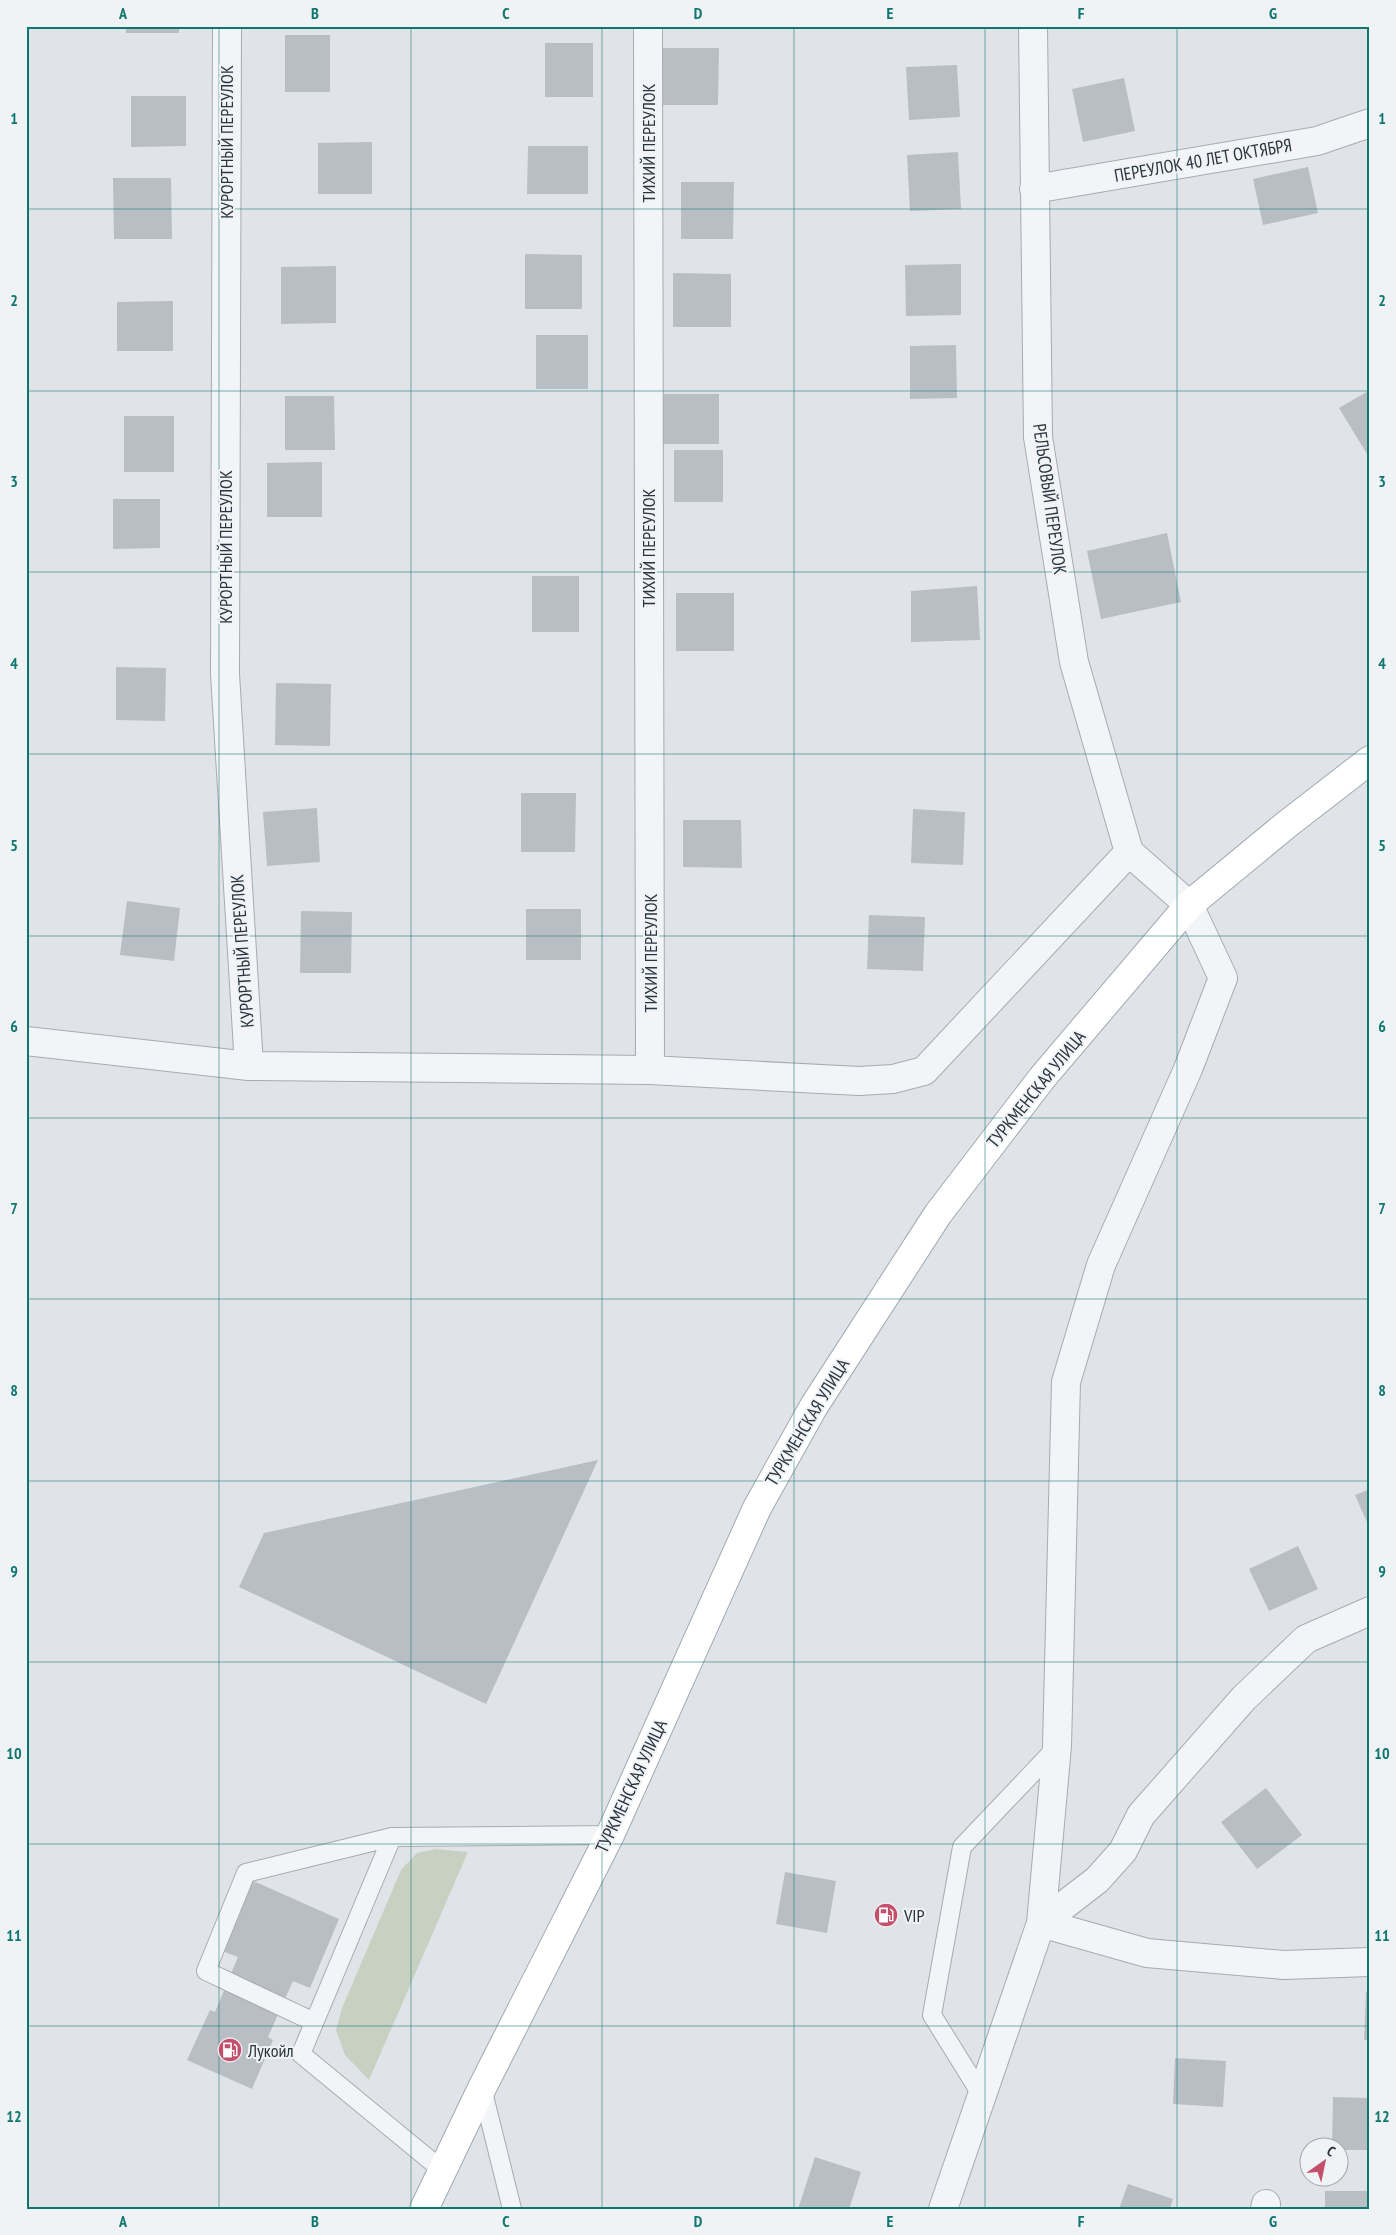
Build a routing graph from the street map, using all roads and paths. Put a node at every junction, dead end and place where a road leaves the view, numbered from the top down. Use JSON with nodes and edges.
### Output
{"nodes":[{"id":1,"x":227,"y":26,"type":"edge"},
{"id":2,"x":648,"y":26,"type":"edge"},
{"id":3,"x":1033,"y":26,"type":"edge"},
{"id":4,"x":1370,"y":123,"type":"edge"},
{"id":5,"x":1034,"y":189,"type":"junction"},
{"id":6,"x":1370,"y":760,"type":"edge"},
{"id":7,"x":1129,"y":852,"type":"junction"},
{"id":8,"x":1190,"y":905,"type":"junction"},
{"id":9,"x":26,"y":1041,"type":"edge"},
{"id":10,"x":249,"y":1066,"type":"junction"},
{"id":11,"x":650,"y":1070,"type":"junction"},
{"id":12,"x":1370,"y":1611,"type":"edge"},
{"id":13,"x":1057,"y":1746,"type":"junction"},
{"id":14,"x":610,"y":1835,"type":"junction"},
{"id":15,"x":392,"y":1837,"type":"junction"},
{"id":16,"x":1041,"y":1923,"type":"junction"},
{"id":17,"x":1370,"y":1962,"type":"edge"},
{"id":18,"x":314,"y":2022,"type":"junction"},
{"id":19,"x":482,"y":2088,"type":"junction"},
{"id":20,"x":981,"y":2094,"type":"junction"},
{"id":21,"x":442,"y":2170,"type":"junction"},
{"id":22,"x":424,"y":2209,"type":"edge"},
{"id":23,"x":512,"y":2209,"type":"edge"},
{"id":24,"x":943,"y":2209,"type":"edge"}],
"edges":[{"from":1,"to":10,"type":"street","name":"КУРОРТНЫЙ ПЕРЕУЛОК"},
{"from":2,"to":11,"type":"street","name":"ТИХИЙ ПЕРЕУЛОК"},
{"from":3,"to":5,"type":"street","name":"РЕЛЬСОВЫЙ ПЕРЕУЛОК"},
{"from":4,"to":5,"type":"street","name":"ПЕРЕУЛОК 40 ЛЕТ ОКТЯБРЯ"},
{"from":5,"to":7,"type":"street","name":"РЕЛЬСОВЫЙ ПЕРЕУЛОК"},
{"from":6,"to":8,"type":"main road","name":"ТУРКМЕНСКАЯ УЛИЦА"},
{"from":7,"to":8,"type":"street"},
{"from":7,"to":11,"type":"street"},
{"from":8,"to":13,"type":"street"},
{"from":8,"to":14,"type":"main road","name":"ТУРКМЕНСКАЯ УЛИЦА"},
{"from":9,"to":10,"type":"street"},
{"from":10,"to":11,"type":"street"},
{"from":12,"to":16,"type":"street"},
{"from":13,"to":16,"type":"street"},
{"from":13,"to":20,"type":"lane"},
{"from":14,"to":15,"type":"lane"},
{"from":14,"to":19,"type":"main road","name":"ТУРКМЕНСКАЯ УЛИЦА"},
{"from":15,"to":18,"type":"lane"},
{"from":15,"to":18,"type":"lane"},
{"from":16,"to":17,"type":"street"},
{"from":16,"to":20,"type":"street"},
{"from":18,"to":21,"type":"lane"},
{"from":19,"to":21,"type":"main road","name":"ТУРКМЕНСКАЯ УЛИЦА"},
{"from":19,"to":23,"type":"lane"},
{"from":20,"to":24,"type":"street"},
{"from":21,"to":22,"type":"main road","name":"ТУРКМЕНСКАЯ УЛИЦА"}]}
